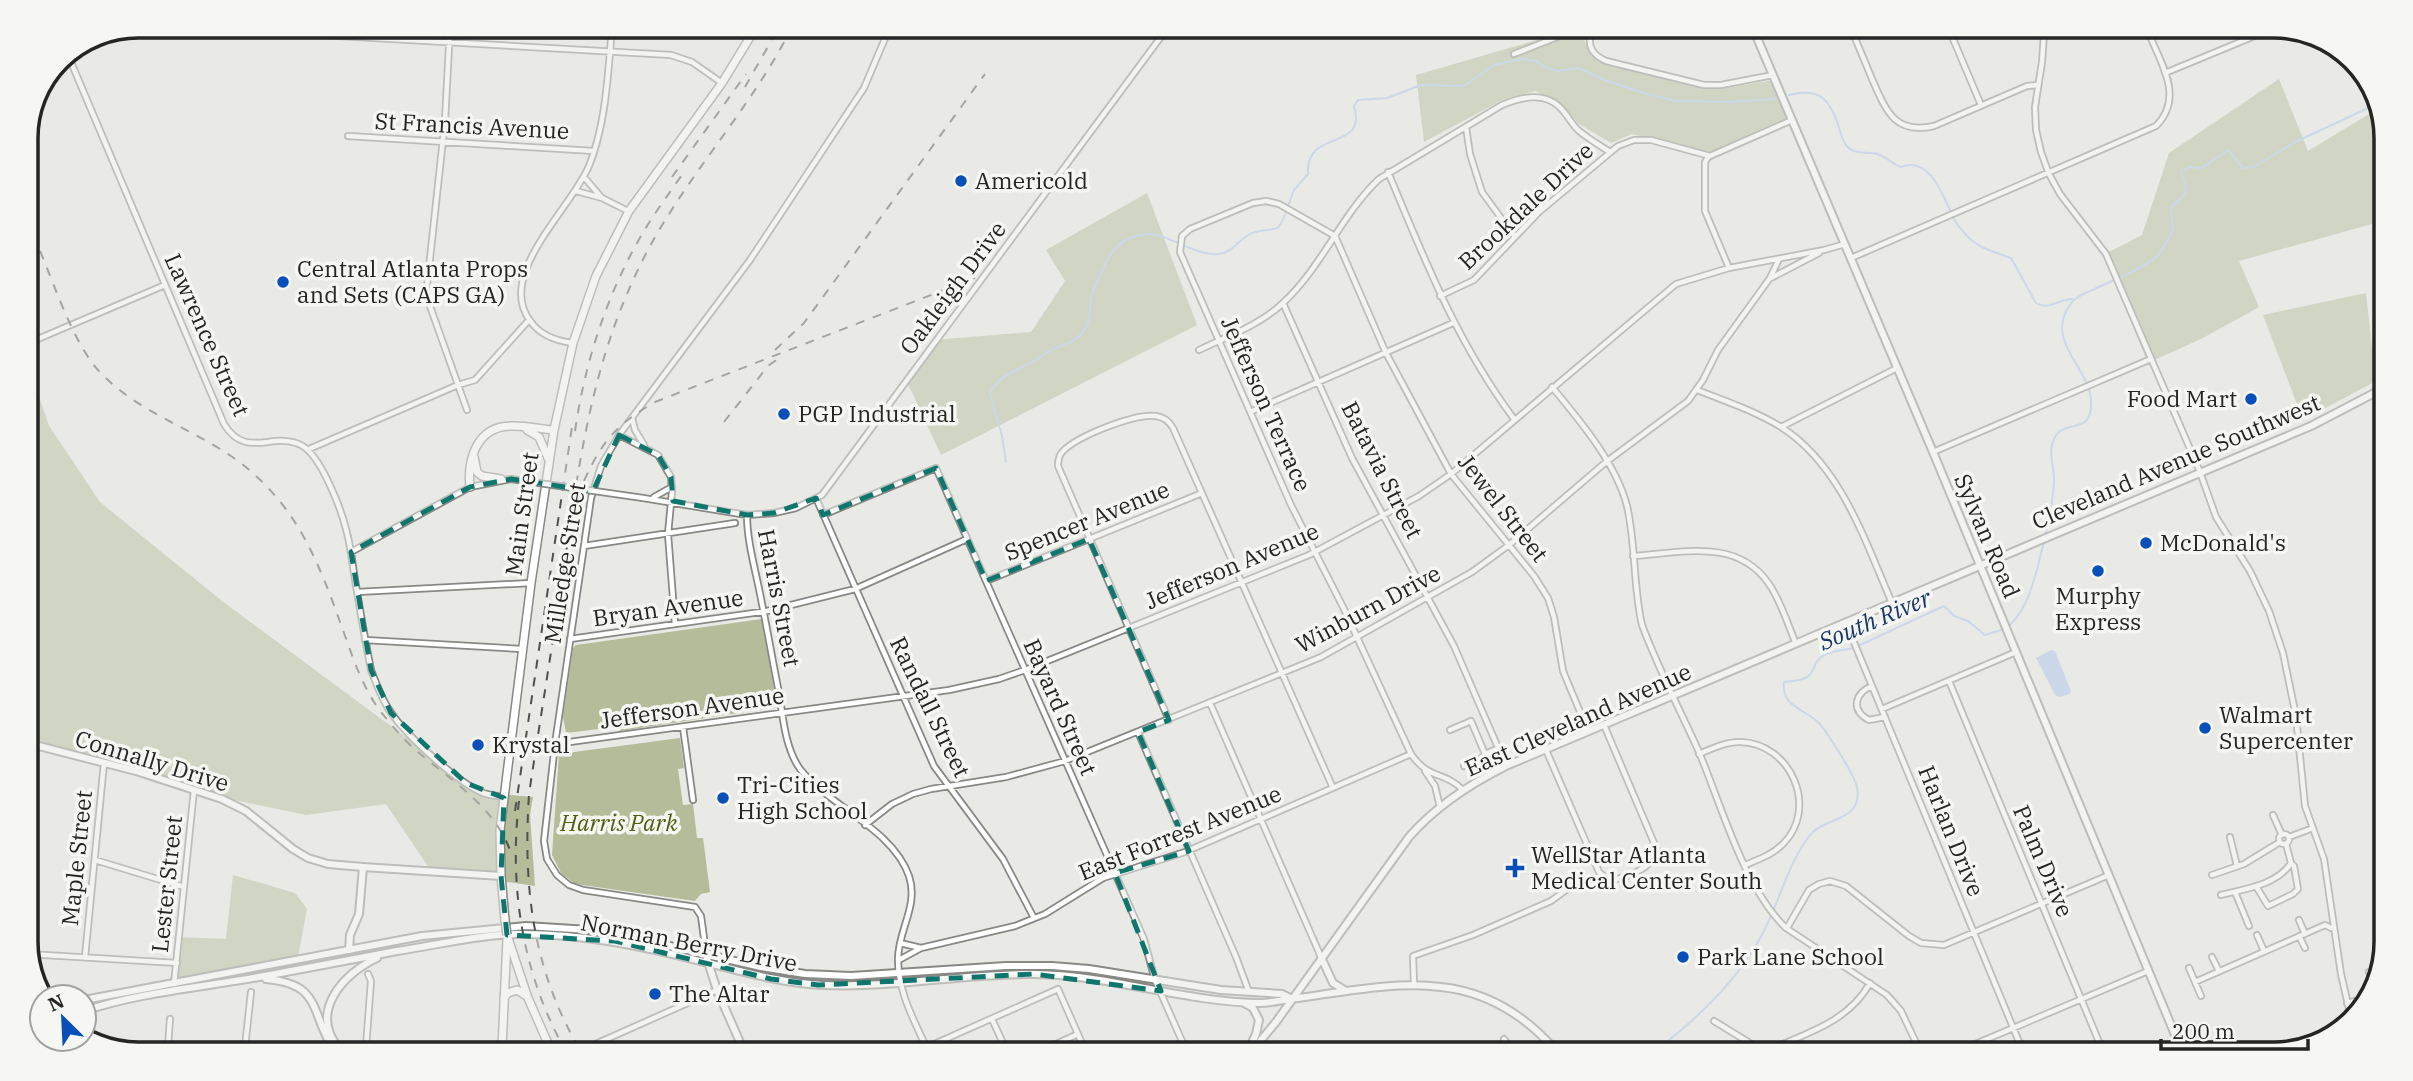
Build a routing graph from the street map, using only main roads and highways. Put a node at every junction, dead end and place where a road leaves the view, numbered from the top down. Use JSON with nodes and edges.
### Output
{"nodes":[{"id":1,"x":749,"y":39,"type":"edge"},
{"id":2,"x":1758,"y":39,"type":"edge"},
{"id":3,"x":2374,"y":393,"type":"edge"},
{"id":4,"x":520,"y":427,"type":"junction"},
{"id":5,"x":554,"y":430,"type":"junction"},
{"id":6,"x":474,"y":450,"type":"junction"},
{"id":7,"x":549,"y":463,"type":"junction"},
{"id":8,"x":501,"y":479,"type":"road end"},
{"id":9,"x":470,"y":486,"type":"road end"},
{"id":10,"x":1979,"y":565,"type":"junction"},
{"id":11,"x":39,"y":746,"type":"edge"},
{"id":12,"x":363,"y":867,"type":"junction"},
{"id":13,"x":500,"y":876,"type":"junction"},
{"id":14,"x":508,"y":944,"type":"junction"},
{"id":15,"x":349,"y":950,"type":"junction"},
{"id":16,"x":386,"y":953,"type":"junction"},
{"id":17,"x":706,"y":953,"type":"junction"},
{"id":18,"x":1321,"y":957,"type":"junction"},
{"id":19,"x":708,"y":963,"type":"junction"},
{"id":20,"x":253,"y":978,"type":"junction"},
{"id":21,"x":174,"y":986,"type":"junction"},
{"id":22,"x":1348,"y":991,"type":"junction"},
{"id":23,"x":98,"y":998,"type":"edge"},
{"id":24,"x":504,"y":998,"type":"junction"},
{"id":25,"x":528,"y":998,"type":"junction"},
{"id":26,"x":1292,"y":998,"type":"junction"},
{"id":27,"x":1239,"y":1001,"type":"junction"},
{"id":28,"x":98,"y":1007,"type":"edge"},
{"id":29,"x":330,"y":1042,"type":"edge"},
{"id":30,"x":335,"y":1042,"type":"edge"},
{"id":31,"x":502,"y":1042,"type":"edge"},
{"id":32,"x":547,"y":1042,"type":"edge"},
{"id":33,"x":740,"y":1042,"type":"edge"},
{"id":34,"x":1253,"y":1042,"type":"edge"},
{"id":35,"x":1258,"y":1042,"type":"edge"},
{"id":36,"x":1548,"y":1042,"type":"edge"},
{"id":37,"x":2178,"y":1042,"type":"edge"}],
"edges":[{"from":1,"to":5,"type":"main road","name":"Main Street"},
{"from":2,"to":10,"type":"main road","name":"Sylvan Road"},
{"from":3,"to":10,"type":"main road","name":"Cleveland Avenue Southwest"},
{"from":4,"to":5,"type":"main road"},
{"from":4,"to":6,"type":"main road"},
{"from":4,"to":7,"type":"main road"},
{"from":5,"to":7,"type":"main road","name":"Main Street"},
{"from":6,"to":8,"type":"main road"},
{"from":6,"to":9,"type":"main road"},
{"from":7,"to":13,"type":"main road","name":"Main Street"},
{"from":10,"to":18,"type":"main road","name":"East Cleveland Avenue"},
{"from":10,"to":37,"type":"main road","name":"Sylvan Road"},
{"from":11,"to":12,"type":"main road","name":"Connally Drive"},
{"from":12,"to":13,"type":"main road","name":"Connally Drive"},
{"from":12,"to":15,"type":"main road"},
{"from":13,"to":14,"type":"main road","name":"Main Street","bridge":true},
{"from":14,"to":24,"type":"main road","name":"Main Street"},
{"from":14,"to":25,"type":"main road"},
{"from":15,"to":17,"type":"main road","name":"Norman Berry Drive"},
{"from":15,"to":21,"type":"main road","name":"Norman Berry Drive"},
{"from":16,"to":19,"type":"main road","name":"Norman Berry Drive"},
{"from":16,"to":20,"type":"main road","name":"Norman Berry Drive"},
{"from":16,"to":30,"type":"main road"},
{"from":17,"to":19,"type":"main road"},
{"from":17,"to":26,"type":"main road","name":"Norman Berry Drive"},
{"from":18,"to":22,"type":"main road"},
{"from":18,"to":26,"type":"main road","name":"East Cleveland Avenue"},
{"from":19,"to":27,"type":"main road","name":"Norman Berry Drive"},
{"from":19,"to":33,"type":"main road"},
{"from":20,"to":21,"type":"main road","name":"Norman Berry Drive"},
{"from":20,"to":29,"type":"main road"},
{"from":21,"to":23,"type":"main road","name":"Norman Berry Drive"},
{"from":21,"to":28,"type":"main road","name":"Norman Berry Drive"},
{"from":22,"to":26,"type":"main road","name":"Norman Berry Drive"},
{"from":22,"to":36,"type":"main road","name":"Norman Berry Drive"},
{"from":24,"to":25,"type":"main road"},
{"from":24,"to":31,"type":"main road","name":"Main Street"},
{"from":25,"to":32,"type":"main road"},
{"from":26,"to":27,"type":"main road","name":"Norman Berry Drive"},
{"from":26,"to":35,"type":"main road","name":"East Cleveland Avenue"},
{"from":27,"to":34,"type":"main road"}]}
